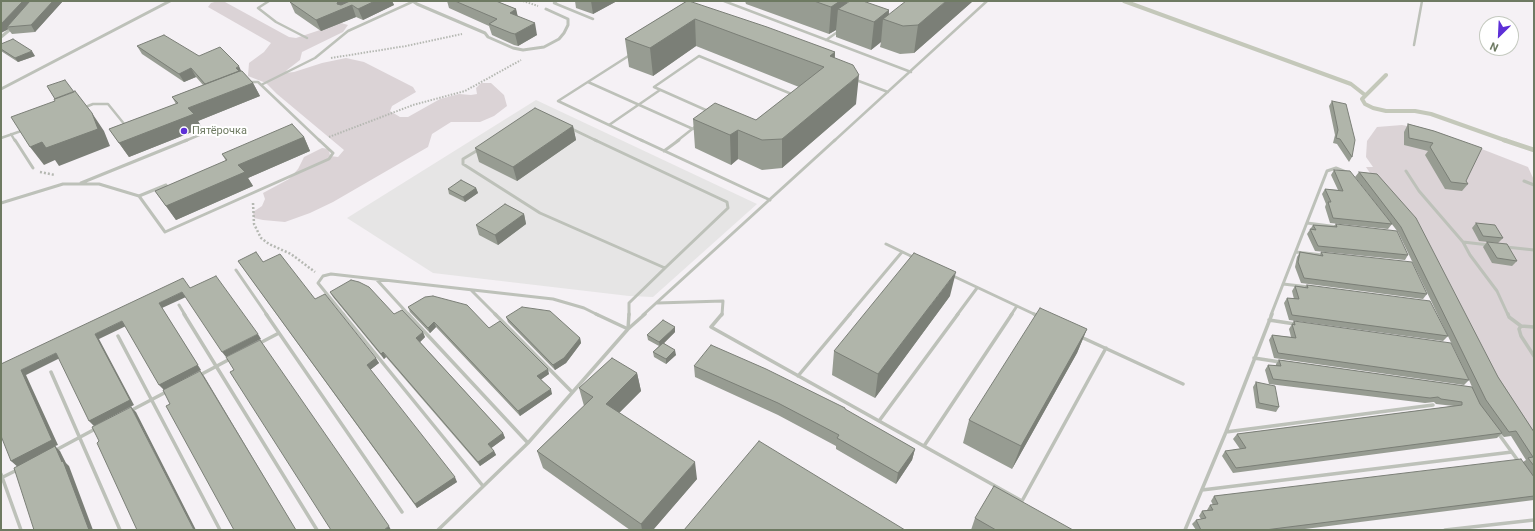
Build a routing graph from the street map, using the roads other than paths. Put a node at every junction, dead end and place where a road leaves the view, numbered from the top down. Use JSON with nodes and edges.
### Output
{"nodes":[{"id":1,"x":170,"y":1,"type":"edge"},
{"id":2,"x":269,"y":1,"type":"edge"},
{"id":3,"x":414,"y":1,"type":"edge"},
{"id":4,"x":557,"y":1,"type":"edge"},
{"id":5,"x":724,"y":1,"type":"edge"},
{"id":6,"x":987,"y":1,"type":"edge"},
{"id":7,"x":1422,"y":1,"type":"edge"},
{"id":8,"x":546,"y":9,"type":"road end"},
{"id":9,"x":593,"y":19,"type":"dead end"},
{"id":10,"x":13,"y":27,"type":"edge"},
{"id":11,"x":842,"y":28,"type":"edge"},
{"id":12,"x":1,"y":37,"type":"edge"},
{"id":13,"x":307,"y":38,"type":"dead end"},
{"id":14,"x":826,"y":40,"type":"junction"},
{"id":15,"x":1414,"y":45,"type":"dead end"},
{"id":16,"x":635,"y":52,"type":"edge"},
{"id":17,"x":911,"y":72,"type":"junction"},
{"id":18,"x":852,"y":78,"type":"edge"},
{"id":19,"x":246,"y":82,"type":"edge"},
{"id":20,"x":588,"y":82,"type":"junction"},
{"id":21,"x":262,"y":85,"type":"junction"},
{"id":22,"x":1,"y":89,"type":"edge"},
{"id":23,"x":660,"y":90,"type":"junction"},
{"id":24,"x":888,"y":92,"type":"junction"},
{"id":25,"x":790,"y":100,"type":"edge"},
{"id":26,"x":639,"y":105,"type":"junction"},
{"id":27,"x":79,"y":109,"type":"edge"},
{"id":28,"x":714,"y":113,"type":"edge"},
{"id":29,"x":129,"y":125,"type":"edge"},
{"id":30,"x":609,"y":125,"type":"junction"},
{"id":31,"x":698,"y":125,"type":"edge"},
{"id":32,"x":570,"y":127,"type":"edge"},
{"id":33,"x":25,"y":129,"type":"edge"},
{"id":34,"x":693,"y":129,"type":"junction"},
{"id":35,"x":211,"y":130,"type":"dead end"},
{"id":36,"x":11,"y":134,"type":"junction"},
{"id":37,"x":1,"y":138,"type":"edge"},
{"id":38,"x":482,"y":147,"type":"edge"},
{"id":39,"x":664,"y":150,"type":"junction"},
{"id":40,"x":33,"y":168,"type":"dead end"},
{"id":41,"x":1406,"y":171,"type":"dead end"},
{"id":42,"x":1349,"y":174,"type":"edge"},
{"id":43,"x":1524,"y":181,"type":"dead end"},
{"id":44,"x":78,"y":184,"type":"junction"},
{"id":45,"x":1534,"y":184,"type":"edge"},
{"id":46,"x":166,"y":185,"type":"edge"},
{"id":47,"x":139,"y":196,"type":"junction"},
{"id":48,"x":770,"y":200,"type":"junction"},
{"id":49,"x":1,"y":203,"type":"edge"},
{"id":50,"x":1307,"y":223,"type":"junction"},
{"id":51,"x":1344,"y":227,"type":"edge"},
{"id":52,"x":1463,"y":242,"type":"junction"},
{"id":53,"x":886,"y":244,"type":"dead end"},
{"id":54,"x":1495,"y":246,"type":"edge"},
{"id":55,"x":1502,"y":246,"type":"edge"},
{"id":56,"x":1534,"y":250,"type":"edge"},
{"id":57,"x":902,"y":252,"type":"junction"},
{"id":58,"x":1296,"y":252,"type":"junction"},
{"id":59,"x":1326,"y":255,"type":"edge"},
{"id":60,"x":922,"y":262,"type":"edge"},
{"id":61,"x":665,"y":268,"type":"junction"},
{"id":62,"x":236,"y":270,"type":"dead end"},
{"id":63,"x":950,"y":275,"type":"edge"},
{"id":64,"x":376,"y":279,"type":"junction"},
{"id":65,"x":1283,"y":284,"type":"junction"},
{"id":66,"x":977,"y":288,"type":"junction"},
{"id":67,"x":1314,"y":288,"type":"edge"},
{"id":68,"x":471,"y":290,"type":"junction"},
{"id":69,"x":657,"y":303,"type":"junction"},
{"id":70,"x":179,"y":305,"type":"dead end"},
{"id":71,"x":1017,"y":306,"type":"junction"},
{"id":72,"x":1044,"y":319,"type":"edge"},
{"id":73,"x":1269,"y":320,"type":"junction"},
{"id":74,"x":1300,"y":324,"type":"edge"},
{"id":75,"x":1521,"y":326,"type":"junction"},
{"id":76,"x":1534,"y":327,"type":"edge"},
{"id":77,"x":628,"y":329,"type":"junction"},
{"id":78,"x":279,"y":333,"type":"junction"},
{"id":79,"x":1079,"y":335,"type":"edge"},
{"id":80,"x":118,"y":336,"type":"dead end"},
{"id":81,"x":258,"y":344,"type":"edge"},
{"id":82,"x":1106,"y":348,"type":"junction"},
{"id":83,"x":238,"y":355,"type":"edge"},
{"id":84,"x":1534,"y":356,"type":"edge"},
{"id":85,"x":1254,"y":358,"type":"junction"},
{"id":86,"x":1285,"y":363,"type":"edge"},
{"id":87,"x":217,"y":366,"type":"junction"},
{"id":88,"x":51,"y":372,"type":"dead end"},
{"id":89,"x":197,"y":376,"type":"edge"},
{"id":90,"x":798,"y":376,"type":"junction"},
{"id":91,"x":1183,"y":384,"type":"dead end"},
{"id":92,"x":171,"y":390,"type":"edge"},
{"id":93,"x":572,"y":392,"type":"junction"},
{"id":94,"x":151,"y":400,"type":"junction"},
{"id":95,"x":1433,"y":405,"type":"dead end"},
{"id":96,"x":125,"y":414,"type":"edge"},
{"id":97,"x":879,"y":421,"type":"junction"},
{"id":98,"x":99,"y":427,"type":"edge"},
{"id":99,"x":1495,"y":430,"type":"edge"},
{"id":100,"x":1226,"y":432,"type":"junction"},
{"id":101,"x":79,"y":437,"type":"junction"},
{"id":102,"x":528,"y":442,"type":"junction"},
{"id":103,"x":924,"y":446,"type":"junction"},
{"id":104,"x":51,"y":452,"type":"edge"},
{"id":105,"x":1512,"y":452,"type":"junction"},
{"id":106,"x":1521,"y":465,"type":"edge"},
{"id":107,"x":23,"y":466,"type":"edge"},
{"id":108,"x":1,"y":476,"type":"edge"},
{"id":109,"x":483,"y":486,"type":"junction"},
{"id":110,"x":1202,"y":490,"type":"junction"},
{"id":111,"x":402,"y":512,"type":"dead end"},
{"id":112,"x":1534,"y":520,"type":"edge"},
{"id":113,"x":22,"y":530,"type":"edge"},
{"id":114,"x":120,"y":530,"type":"edge"},
{"id":115,"x":220,"y":530,"type":"edge"},
{"id":116,"x":317,"y":530,"type":"edge"},
{"id":117,"x":438,"y":530,"type":"edge"},
{"id":118,"x":1185,"y":530,"type":"edge"},
{"id":119,"x":1445,"y":530,"type":"edge"}],
"edges":[{"from":1,"to":22,"type":"street"},
{"from":2,"to":13,"type":"lane"},
{"from":3,"to":8,"type":"street"},
{"from":3,"to":21,"type":"lane"},
{"from":4,"to":9,"type":"lane"},
{"from":5,"to":14,"type":"lane"},
{"from":6,"to":17,"type":"lane"},
{"from":7,"to":15,"type":"lane"},
{"from":10,"to":12,"type":"street"},
{"from":11,"to":14,"type":"lane"},
{"from":14,"to":17,"type":"lane"},
{"from":16,"to":20,"type":"lane"},
{"from":17,"to":24,"type":"lane"},
{"from":18,"to":24,"type":"lane"},
{"from":19,"to":21,"type":"lane"},
{"from":20,"to":26,"type":"lane"},
{"from":20,"to":30,"type":"lane"},
{"from":21,"to":47,"type":"lane"},
{"from":23,"to":25,"type":"lane"},
{"from":23,"to":26,"type":"lane"},
{"from":23,"to":28,"type":"lane"},
{"from":24,"to":48,"type":"lane"},
{"from":26,"to":30,"type":"lane"},
{"from":26,"to":34,"type":"lane"},
{"from":27,"to":29,"type":"lane"},
{"from":30,"to":39,"type":"lane"},
{"from":31,"to":34,"type":"lane"},
{"from":32,"to":61,"type":"lane"},
{"from":33,"to":36,"type":"lane"},
{"from":34,"to":39,"type":"lane"},
{"from":35,"to":44,"type":"lane"},
{"from":36,"to":37,"type":"lane"},
{"from":36,"to":40,"type":"lane"},
{"from":38,"to":61,"type":"lane"},
{"from":39,"to":48,"type":"lane"},
{"from":41,"to":52,"type":"lane"},
{"from":42,"to":50,"type":"lane"},
{"from":43,"to":45,"type":"lane"},
{"from":44,"to":47,"type":"lane"},
{"from":44,"to":49,"type":"lane"},
{"from":46,"to":47,"type":"lane"},
{"from":48,"to":69,"type":"lane"},
{"from":50,"to":51,"type":"lane"},
{"from":50,"to":58,"type":"lane"},
{"from":52,"to":54,"type":"lane"},
{"from":52,"to":75,"type":"lane"},
{"from":53,"to":57,"type":"lane"},
{"from":55,"to":56,"type":"lane"},
{"from":57,"to":60,"type":"lane"},
{"from":57,"to":90,"type":"lane"},
{"from":58,"to":59,"type":"lane"},
{"from":58,"to":65,"type":"lane"},
{"from":61,"to":77,"type":"lane"},
{"from":62,"to":78,"type":"lane"},
{"from":63,"to":66,"type":"lane"},
{"from":64,"to":68,"type":"lane"},
{"from":64,"to":102,"type":"lane"},
{"from":64,"to":109,"type":"lane"},
{"from":65,"to":67,"type":"lane"},
{"from":65,"to":73,"type":"lane"},
{"from":66,"to":71,"type":"lane"},
{"from":66,"to":97,"type":"lane"},
{"from":68,"to":77,"type":"lane"},
{"from":68,"to":93,"type":"lane"},
{"from":69,"to":77,"type":"lane"},
{"from":69,"to":90,"type":"lane"},
{"from":70,"to":87,"type":"lane"},
{"from":71,"to":72,"type":"lane"},
{"from":71,"to":103,"type":"lane"},
{"from":73,"to":74,"type":"lane"},
{"from":73,"to":85,"type":"lane"},
{"from":75,"to":76,"type":"lane"},
{"from":75,"to":84,"type":"lane"},
{"from":77,"to":93,"type":"lane"},
{"from":78,"to":81,"type":"lane"},
{"from":78,"to":111,"type":"lane"},
{"from":79,"to":82,"type":"lane"},
{"from":80,"to":94,"type":"lane"},
{"from":82,"to":91,"type":"lane"},
{"from":82,"to":103,"type":"lane"},
{"from":83,"to":87,"type":"lane"},
{"from":85,"to":86,"type":"lane"},
{"from":85,"to":100,"type":"lane"},
{"from":87,"to":89,"type":"lane"},
{"from":87,"to":116,"type":"lane"},
{"from":88,"to":101,"type":"lane"},
{"from":90,"to":97,"type":"lane"},
{"from":92,"to":94,"type":"lane"},
{"from":93,"to":102,"type":"lane"},
{"from":94,"to":96,"type":"lane"},
{"from":94,"to":115,"type":"lane"},
{"from":95,"to":100,"type":"lane"},
{"from":97,"to":103,"type":"lane"},
{"from":98,"to":101,"type":"lane"},
{"from":99,"to":105,"type":"lane"},
{"from":100,"to":110,"type":"lane"},
{"from":101,"to":104,"type":"lane"},
{"from":101,"to":114,"type":"lane"},
{"from":102,"to":109,"type":"lane"},
{"from":105,"to":106,"type":"lane"},
{"from":105,"to":110,"type":"lane"},
{"from":107,"to":108,"type":"lane"},
{"from":108,"to":113,"type":"lane"},
{"from":109,"to":117,"type":"lane"},
{"from":110,"to":118,"type":"lane"},
{"from":112,"to":119,"type":"lane"}]}
